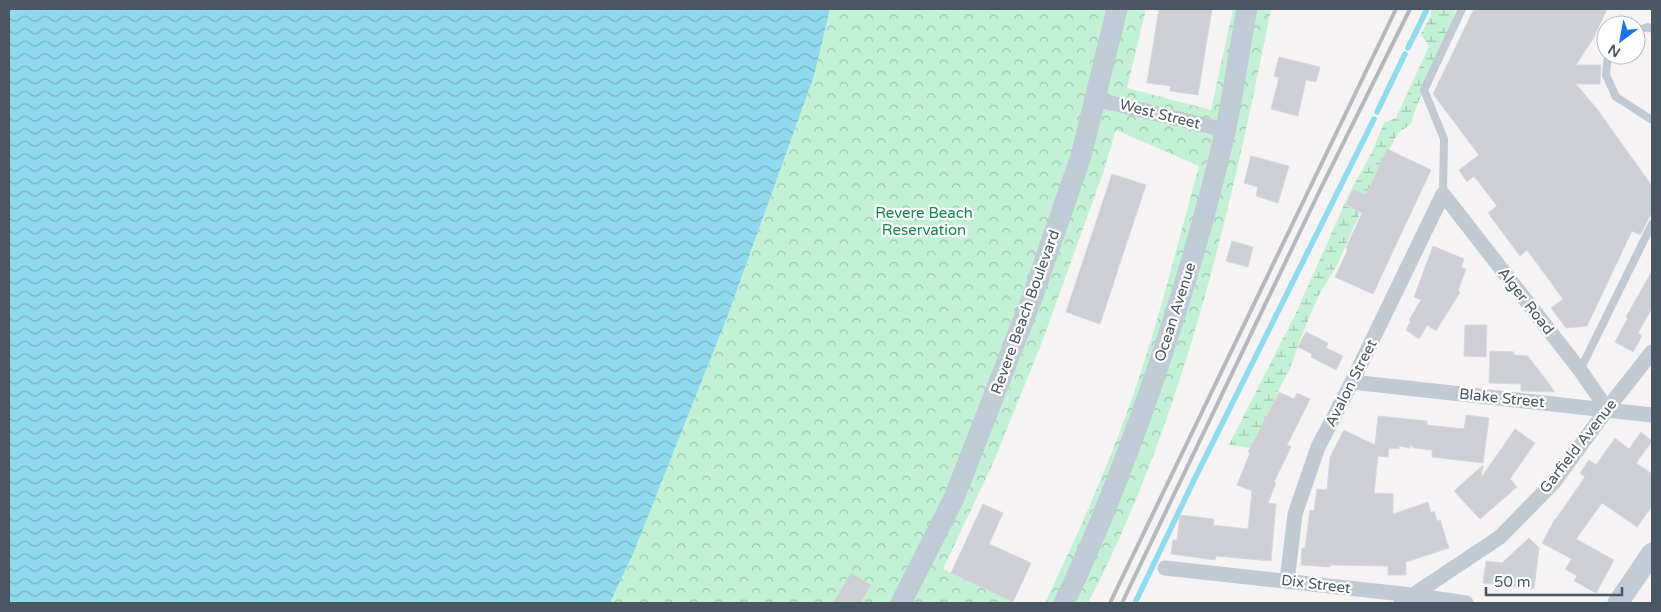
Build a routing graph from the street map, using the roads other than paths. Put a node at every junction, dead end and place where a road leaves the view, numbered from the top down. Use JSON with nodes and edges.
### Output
{"nodes":[{"id":1,"x":1117,"y":9,"type":"edge"},
{"id":2,"x":1247,"y":9,"type":"edge"},
{"id":3,"x":1462,"y":9,"type":"edge"},
{"id":4,"x":1607,"y":65,"type":"edge"},
{"id":5,"x":1095,"y":99,"type":"junction"},
{"id":6,"x":1652,"y":120,"type":"edge"},
{"id":7,"x":1225,"y":130,"type":"junction"},
{"id":8,"x":1443,"y":194,"type":"junction"},
{"id":9,"x":1652,"y":224,"type":"edge"},
{"id":10,"x":1652,"y":352,"type":"edge"},
{"id":11,"x":1580,"y":370,"type":"junction"},
{"id":12,"x":1352,"y":382,"type":"junction"},
{"id":13,"x":1607,"y":408,"type":"junction"},
{"id":14,"x":1652,"y":415,"type":"edge"},
{"id":15,"x":1652,"y":553,"type":"edge"},
{"id":16,"x":1165,"y":568,"type":"dead end"},
{"id":17,"x":1287,"y":581,"type":"junction"},
{"id":18,"x":1406,"y":599,"type":"edge"},
{"id":19,"x":901,"y":603,"type":"edge"},
{"id":20,"x":1064,"y":603,"type":"edge"},
{"id":21,"x":1466,"y":603,"type":"edge"},
{"id":22,"x":1618,"y":603,"type":"edge"}],
"edges":[{"from":1,"to":5,"type":"main road","name":"Revere Beach Boulevard"},
{"from":2,"to":7,"type":"main road","name":"Ocean Avenue"},
{"from":3,"to":8,"type":"lane"},
{"from":4,"to":6,"type":"lane"},
{"from":5,"to":7,"type":"street","name":"West Street"},
{"from":5,"to":19,"type":"main road","name":"Revere Beach Boulevard"},
{"from":7,"to":20,"type":"main road","name":"Ocean Avenue"},
{"from":8,"to":11,"type":"street","name":"Alger Road"},
{"from":8,"to":12,"type":"street","name":"Avalon Street"},
{"from":9,"to":11,"type":"lane"},
{"from":10,"to":13,"type":"street","name":"Garfield Avenue"},
{"from":11,"to":13,"type":"street","name":"Alger Road"},
{"from":12,"to":13,"type":"street","name":"Blake Street"},
{"from":12,"to":17,"type":"street","name":"Avalon Street"},
{"from":13,"to":14,"type":"street","name":"Blake Street"},
{"from":13,"to":18,"type":"street","name":"Garfield Avenue"},
{"from":15,"to":22,"type":"main road"},
{"from":16,"to":17,"type":"street","name":"Dix Street"},
{"from":17,"to":18,"type":"street","name":"Dix Street"},
{"from":18,"to":21,"type":"street","name":"Dix Street"}]}
